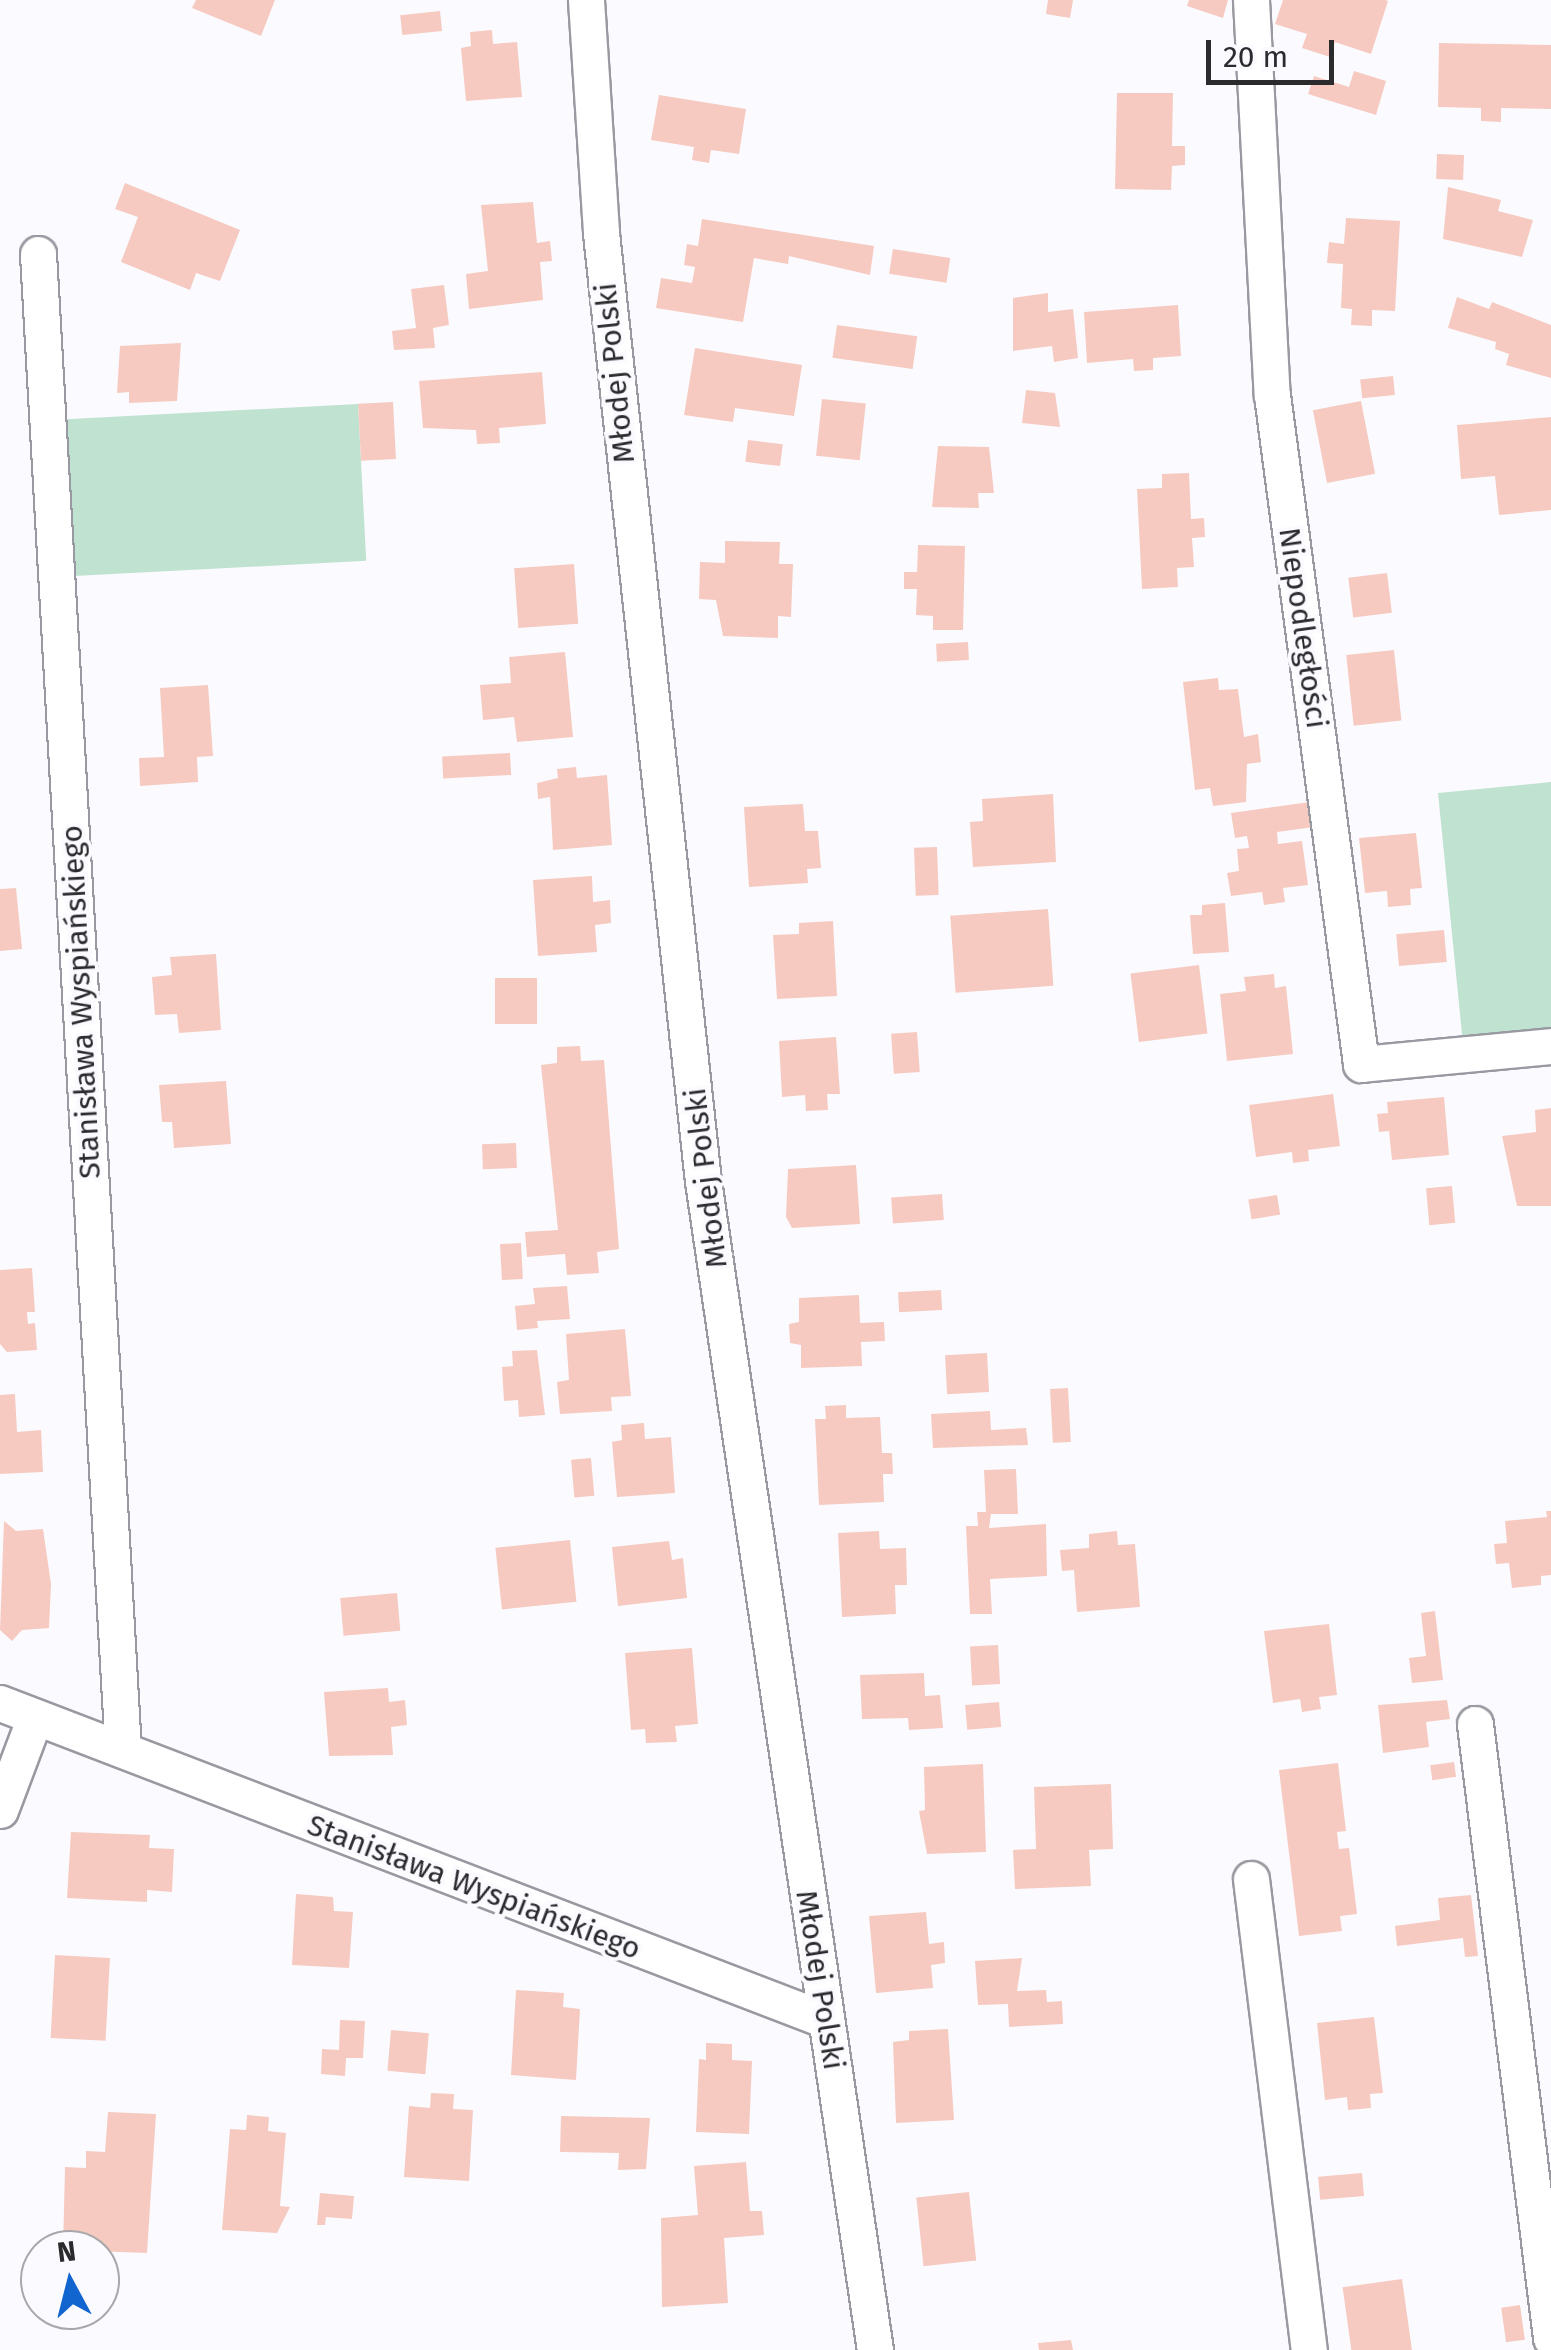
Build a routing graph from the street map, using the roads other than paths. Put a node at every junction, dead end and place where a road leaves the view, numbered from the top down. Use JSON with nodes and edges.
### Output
{"nodes":[{"id":1,"x":586,"y":0,"type":"edge"},
{"id":2,"x":1252,"y":0,"type":"edge"},
{"id":3,"x":38,"y":254,"type":"dead end"},
{"id":4,"x":1551,"y":1046,"type":"edge"},
{"id":5,"x":0,"y":1703,"type":"edge"},
{"id":6,"x":35,"y":1717,"type":"junction"},
{"id":7,"x":1475,"y":1724,"type":"dead end"},
{"id":8,"x":123,"y":1750,"type":"junction"},
{"id":9,"x":0,"y":1810,"type":"edge"},
{"id":10,"x":1251,"y":1879,"type":"dead end"},
{"id":11,"x":826,"y":2020,"type":"junction"},
{"id":12,"x":1551,"y":2338,"type":"edge"},
{"id":13,"x":875,"y":2350,"type":"edge"},
{"id":14,"x":1309,"y":2350,"type":"edge"}],
"edges":[{"from":1,"to":11,"type":"street","name":"Młodej Polski"},
{"from":2,"to":4,"type":"street","name":"Niepodległości"},
{"from":3,"to":8,"type":"street","name":"Stanisława Wyspiańskiego"},
{"from":5,"to":6,"type":"street","name":"Stanisława Wyspiańskiego"},
{"from":6,"to":8,"type":"street","name":"Stanisława Wyspiańskiego"},
{"from":6,"to":9,"type":"street"},
{"from":7,"to":12,"type":"street"},
{"from":8,"to":11,"type":"street","name":"Stanisława Wyspiańskiego"},
{"from":10,"to":14,"type":"street"},
{"from":11,"to":13,"type":"street","name":"Młodej Polski"}]}
